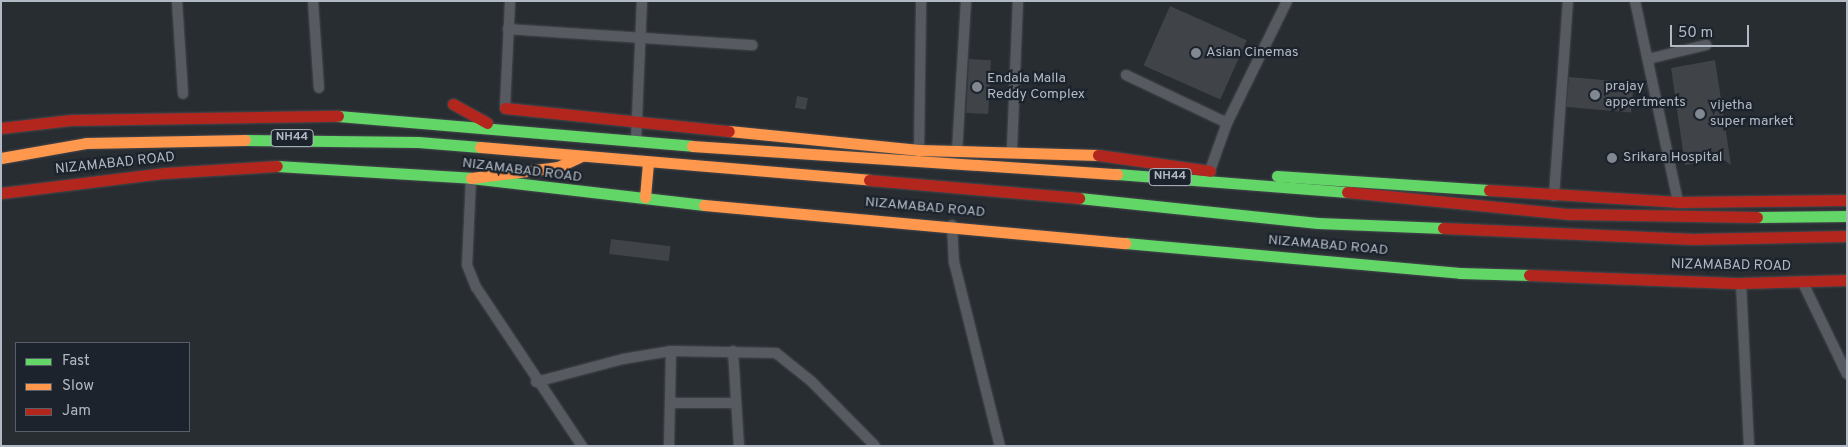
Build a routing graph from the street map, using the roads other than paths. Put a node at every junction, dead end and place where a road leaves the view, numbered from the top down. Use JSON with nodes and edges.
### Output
{"nodes":[{"id":1,"x":177,"y":1,"type":"edge"},
{"id":2,"x":313,"y":1,"type":"edge"},
{"id":3,"x":510,"y":1,"type":"edge"},
{"id":4,"x":642,"y":1,"type":"edge"},
{"id":5,"x":921,"y":1,"type":"edge"},
{"id":6,"x":966,"y":1,"type":"edge"},
{"id":7,"x":1018,"y":1,"type":"edge"},
{"id":8,"x":1287,"y":1,"type":"edge"},
{"id":9,"x":1568,"y":1,"type":"edge"},
{"id":10,"x":1635,"y":1,"type":"edge"},
{"id":11,"x":508,"y":29,"type":"junction"},
{"id":12,"x":642,"y":39,"type":"junction"},
{"id":13,"x":752,"y":45,"type":"dead end"},
{"id":14,"x":1706,"y":45,"type":"dead end"},
{"id":15,"x":1648,"y":59,"type":"junction"},
{"id":16,"x":1126,"y":75,"type":"dead end"},
{"id":17,"x":319,"y":88,"type":"dead end"},
{"id":18,"x":183,"y":94,"type":"dead end"},
{"id":19,"x":453,"y":104,"type":"dead end"},
{"id":20,"x":505,"y":108,"type":"joint"},
{"id":21,"x":1227,"y":123,"type":"junction"},
{"id":22,"x":639,"y":124,"type":"junction"},
{"id":23,"x":494,"y":126,"type":"junction"},
{"id":24,"x":1,"y":128,"type":"edge"},
{"id":25,"x":636,"y":142,"type":"junction"},
{"id":26,"x":1012,"y":149,"type":"junction"},
{"id":27,"x":919,"y":150,"type":"junction"},
{"id":28,"x":957,"y":152,"type":"junction"},
{"id":29,"x":583,"y":156,"type":"junction"},
{"id":30,"x":1,"y":158,"type":"edge"},
{"id":31,"x":648,"y":163,"type":"junction"},
{"id":32,"x":1209,"y":175,"type":"junction"},
{"id":33,"x":471,"y":178,"type":"junction"},
{"id":34,"x":1,"y":193,"type":"edge"},
{"id":35,"x":1554,"y":196,"type":"junction"},
{"id":36,"x":645,"y":197,"type":"junction"},
{"id":37,"x":1847,"y":200,"type":"edge"},
{"id":38,"x":1678,"y":202,"type":"junction"},
{"id":39,"x":1808,"y":202,"type":"junction"},
{"id":40,"x":1809,"y":216,"type":"junction"},
{"id":41,"x":1847,"y":216,"type":"edge"},
{"id":42,"x":1756,"y":218,"type":"junction"},
{"id":43,"x":952,"y":225,"type":"junction"},
{"id":44,"x":1847,"y":236,"type":"edge"},
{"id":45,"x":1756,"y":238,"type":"junction"},
{"id":46,"x":1847,"y":280,"type":"edge"},
{"id":47,"x":1802,"y":281,"type":"junction"},
{"id":48,"x":1741,"y":283,"type":"junction"},
{"id":49,"x":671,"y":351,"type":"junction"},
{"id":50,"x":733,"y":351,"type":"junction"},
{"id":51,"x":1847,"y":374,"type":"edge"},
{"id":52,"x":536,"y":382,"type":"junction"},
{"id":53,"x":670,"y":403,"type":"junction"},
{"id":54,"x":736,"y":403,"type":"junction"},
{"id":55,"x":582,"y":446,"type":"edge"},
{"id":56,"x":669,"y":446,"type":"edge"},
{"id":57,"x":739,"y":446,"type":"edge"},
{"id":58,"x":875,"y":446,"type":"edge"},
{"id":59,"x":1000,"y":446,"type":"edge"},
{"id":60,"x":1749,"y":446,"type":"edge"}],
"edges":[{"from":1,"to":18,"type":"street"},
{"from":2,"to":17,"type":"street"},
{"from":3,"to":11,"type":"street"},
{"from":4,"to":12,"type":"street"},
{"from":5,"to":27,"type":"street"},
{"from":6,"to":28,"type":"street"},
{"from":7,"to":26,"type":"street"},
{"from":8,"to":21,"type":"street"},
{"from":9,"to":35,"type":"street"},
{"from":10,"to":15,"type":"street"},
{"from":11,"to":12,"type":"street"},
{"from":11,"to":20,"type":"street"},
{"from":12,"to":13,"type":"street"},
{"from":12,"to":22,"type":"street"},
{"from":14,"to":15,"type":"street"},
{"from":15,"to":38,"type":"street"},
{"from":16,"to":21,"type":"street"},
{"from":19,"to":23,"type":"main road"},
{"from":20,"to":22,"type":"main road"},
{"from":21,"to":32,"type":"street"},
{"from":22,"to":25,"type":"street"},
{"from":22,"to":27,"type":"main road"},
{"from":23,"to":24,"type":"main road","number":"NH44"},
{"from":23,"to":25,"type":"main road","number":"NH44"},
{"from":25,"to":32,"type":"main road","number":"NH44"},
{"from":26,"to":28,"type":"main road"},
{"from":26,"to":32,"type":"main road"},
{"from":27,"to":28,"type":"main road"},
{"from":29,"to":30,"type":"main road","name":"NIZAMABAD ROAD","number":"NH44"},
{"from":29,"to":31,"type":"main road","name":"NIZAMABAD ROAD","number":"NH44"},
{"from":29,"to":33,"type":"main road"},
{"from":31,"to":36,"type":"main road"},
{"from":31,"to":45,"type":"main road","name":"NIZAMABAD ROAD","number":"NH44"},
{"from":32,"to":35,"type":"main road"},
{"from":32,"to":42,"type":"main road","number":"NH44"},
{"from":33,"to":34,"type":"main road","name":"NIZAMABAD ROAD"},
{"from":33,"to":36,"type":"main road","name":"NIZAMABAD ROAD"},
{"from":33,"to":52,"type":"street"},
{"from":35,"to":38,"type":"main road"},
{"from":36,"to":43,"type":"main road","name":"NIZAMABAD ROAD"},
{"from":37,"to":39,"type":"main road"},
{"from":38,"to":39,"type":"main road"},
{"from":39,"to":40,"type":"main road"},
{"from":40,"to":41,"type":"main road","number":"NH44"},
{"from":40,"to":42,"type":"main road","number":"NH44"},
{"from":42,"to":45,"type":"main road"},
{"from":43,"to":48,"type":"main road","name":"NIZAMABAD ROAD"},
{"from":43,"to":59,"type":"street"},
{"from":44,"to":45,"type":"main road","name":"NIZAMABAD ROAD","number":"NH44"},
{"from":46,"to":47,"type":"main road","name":"NIZAMABAD ROAD"},
{"from":47,"to":48,"type":"main road","name":"NIZAMABAD ROAD"},
{"from":47,"to":51,"type":"street"},
{"from":48,"to":60,"type":"street"},
{"from":49,"to":50,"type":"street"},
{"from":49,"to":52,"type":"street"},
{"from":49,"to":53,"type":"street"},
{"from":50,"to":54,"type":"street"},
{"from":50,"to":58,"type":"street"},
{"from":52,"to":55,"type":"street"},
{"from":53,"to":54,"type":"street"},
{"from":53,"to":56,"type":"street"},
{"from":54,"to":57,"type":"street"}]}
